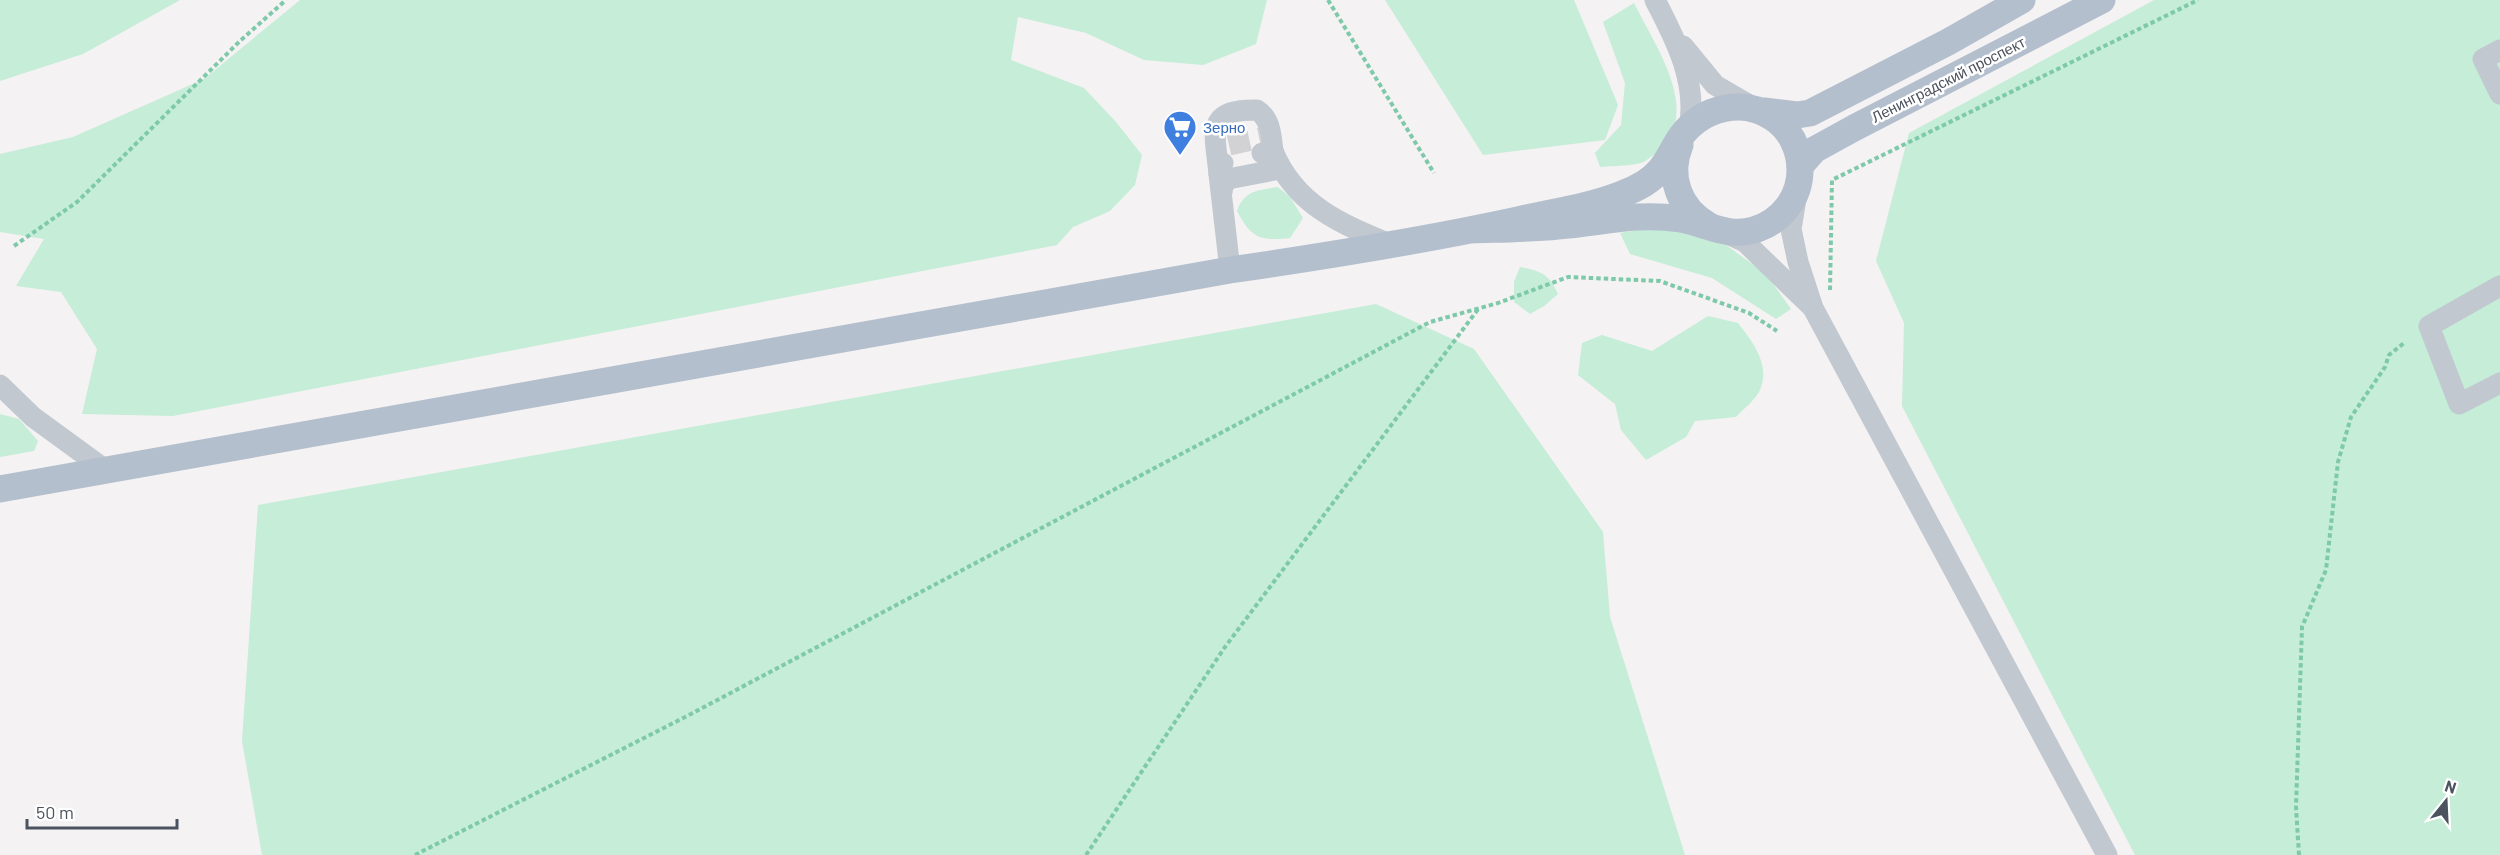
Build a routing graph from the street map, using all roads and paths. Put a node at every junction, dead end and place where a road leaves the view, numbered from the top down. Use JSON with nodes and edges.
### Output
{"nodes":[{"id":1,"x":286,"y":0,"type":"edge"},
{"id":2,"x":1328,"y":0,"type":"edge"},
{"id":3,"x":1656,"y":0,"type":"edge"},
{"id":4,"x":2022,"y":0,"type":"edge"},
{"id":5,"x":2102,"y":0,"type":"edge"},
{"id":6,"x":2198,"y":0,"type":"edge"},
{"id":7,"x":1673,"y":34,"type":"junction"},
{"id":8,"x":2500,"y":50,"type":"edge"},
{"id":9,"x":2500,"y":94,"type":"edge"},
{"id":10,"x":1758,"y":110,"type":"junction"},
{"id":11,"x":1689,"y":128,"type":"junction"},
{"id":12,"x":1268,"y":144,"type":"junction"},
{"id":13,"x":1223,"y":159,"type":"junction"},
{"id":14,"x":1434,"y":173,"type":"dead end"},
{"id":15,"x":1799,"y":176,"type":"junction"},
{"id":16,"x":1717,"y":229,"type":"junction"},
{"id":17,"x":1471,"y":230,"type":"junction"},
{"id":18,"x":14,"y":246,"type":"dead end"},
{"id":19,"x":1392,"y":246,"type":"junction"},
{"id":20,"x":1230,"y":270,"type":"junction"},
{"id":21,"x":2500,"y":286,"type":"edge"},
{"id":22,"x":1822,"y":303,"type":"junction"},
{"id":23,"x":1479,"y":308,"type":"junction"},
{"id":24,"x":1777,"y":331,"type":"dead end"},
{"id":25,"x":2404,"y":343,"type":"dead end"},
{"id":26,"x":2500,"y":383,"type":"edge"},
{"id":27,"x":0,"y":385,"type":"edge"},
{"id":28,"x":108,"y":471,"type":"junction"},
{"id":29,"x":0,"y":489,"type":"edge"},
{"id":30,"x":416,"y":855,"type":"edge"},
{"id":31,"x":1086,"y":855,"type":"edge"},
{"id":32,"x":2107,"y":855,"type":"edge"},
{"id":33,"x":2299,"y":855,"type":"edge"}],
"edges":[{"from":1,"to":18,"type":"path"},
{"from":2,"to":14,"type":"path"},
{"from":3,"to":7,"type":"street"},
{"from":4,"to":10,"type":"main road"},
{"from":5,"to":15,"type":"main road","name":"Ленинградский проспект"},
{"from":6,"to":22,"type":"path"},
{"from":7,"to":10,"type":"street"},
{"from":7,"to":11,"type":"street"},
{"from":8,"to":9,"type":"street"},
{"from":10,"to":11,"type":"main road"},
{"from":10,"to":15,"type":"main road"},
{"from":11,"to":16,"type":"main road"},
{"from":11,"to":17,"type":"main road"},
{"from":12,"to":13,"type":"street"},
{"from":12,"to":13,"type":"street"},
{"from":12,"to":19,"type":"street"},
{"from":13,"to":20,"type":"street"},
{"from":15,"to":16,"type":"main road"},
{"from":15,"to":22,"type":"street"},
{"from":16,"to":17,"type":"main road"},
{"from":16,"to":22,"type":"street"},
{"from":17,"to":19,"type":"main road"},
{"from":19,"to":20,"type":"main road"},
{"from":20,"to":28,"type":"main road"},
{"from":21,"to":26,"type":"street"},
{"from":22,"to":32,"type":"street"},
{"from":23,"to":24,"type":"path"},
{"from":23,"to":30,"type":"path"},
{"from":23,"to":31,"type":"path"},
{"from":25,"to":33,"type":"path"},
{"from":27,"to":28,"type":"street"},
{"from":28,"to":29,"type":"main road"}]}
